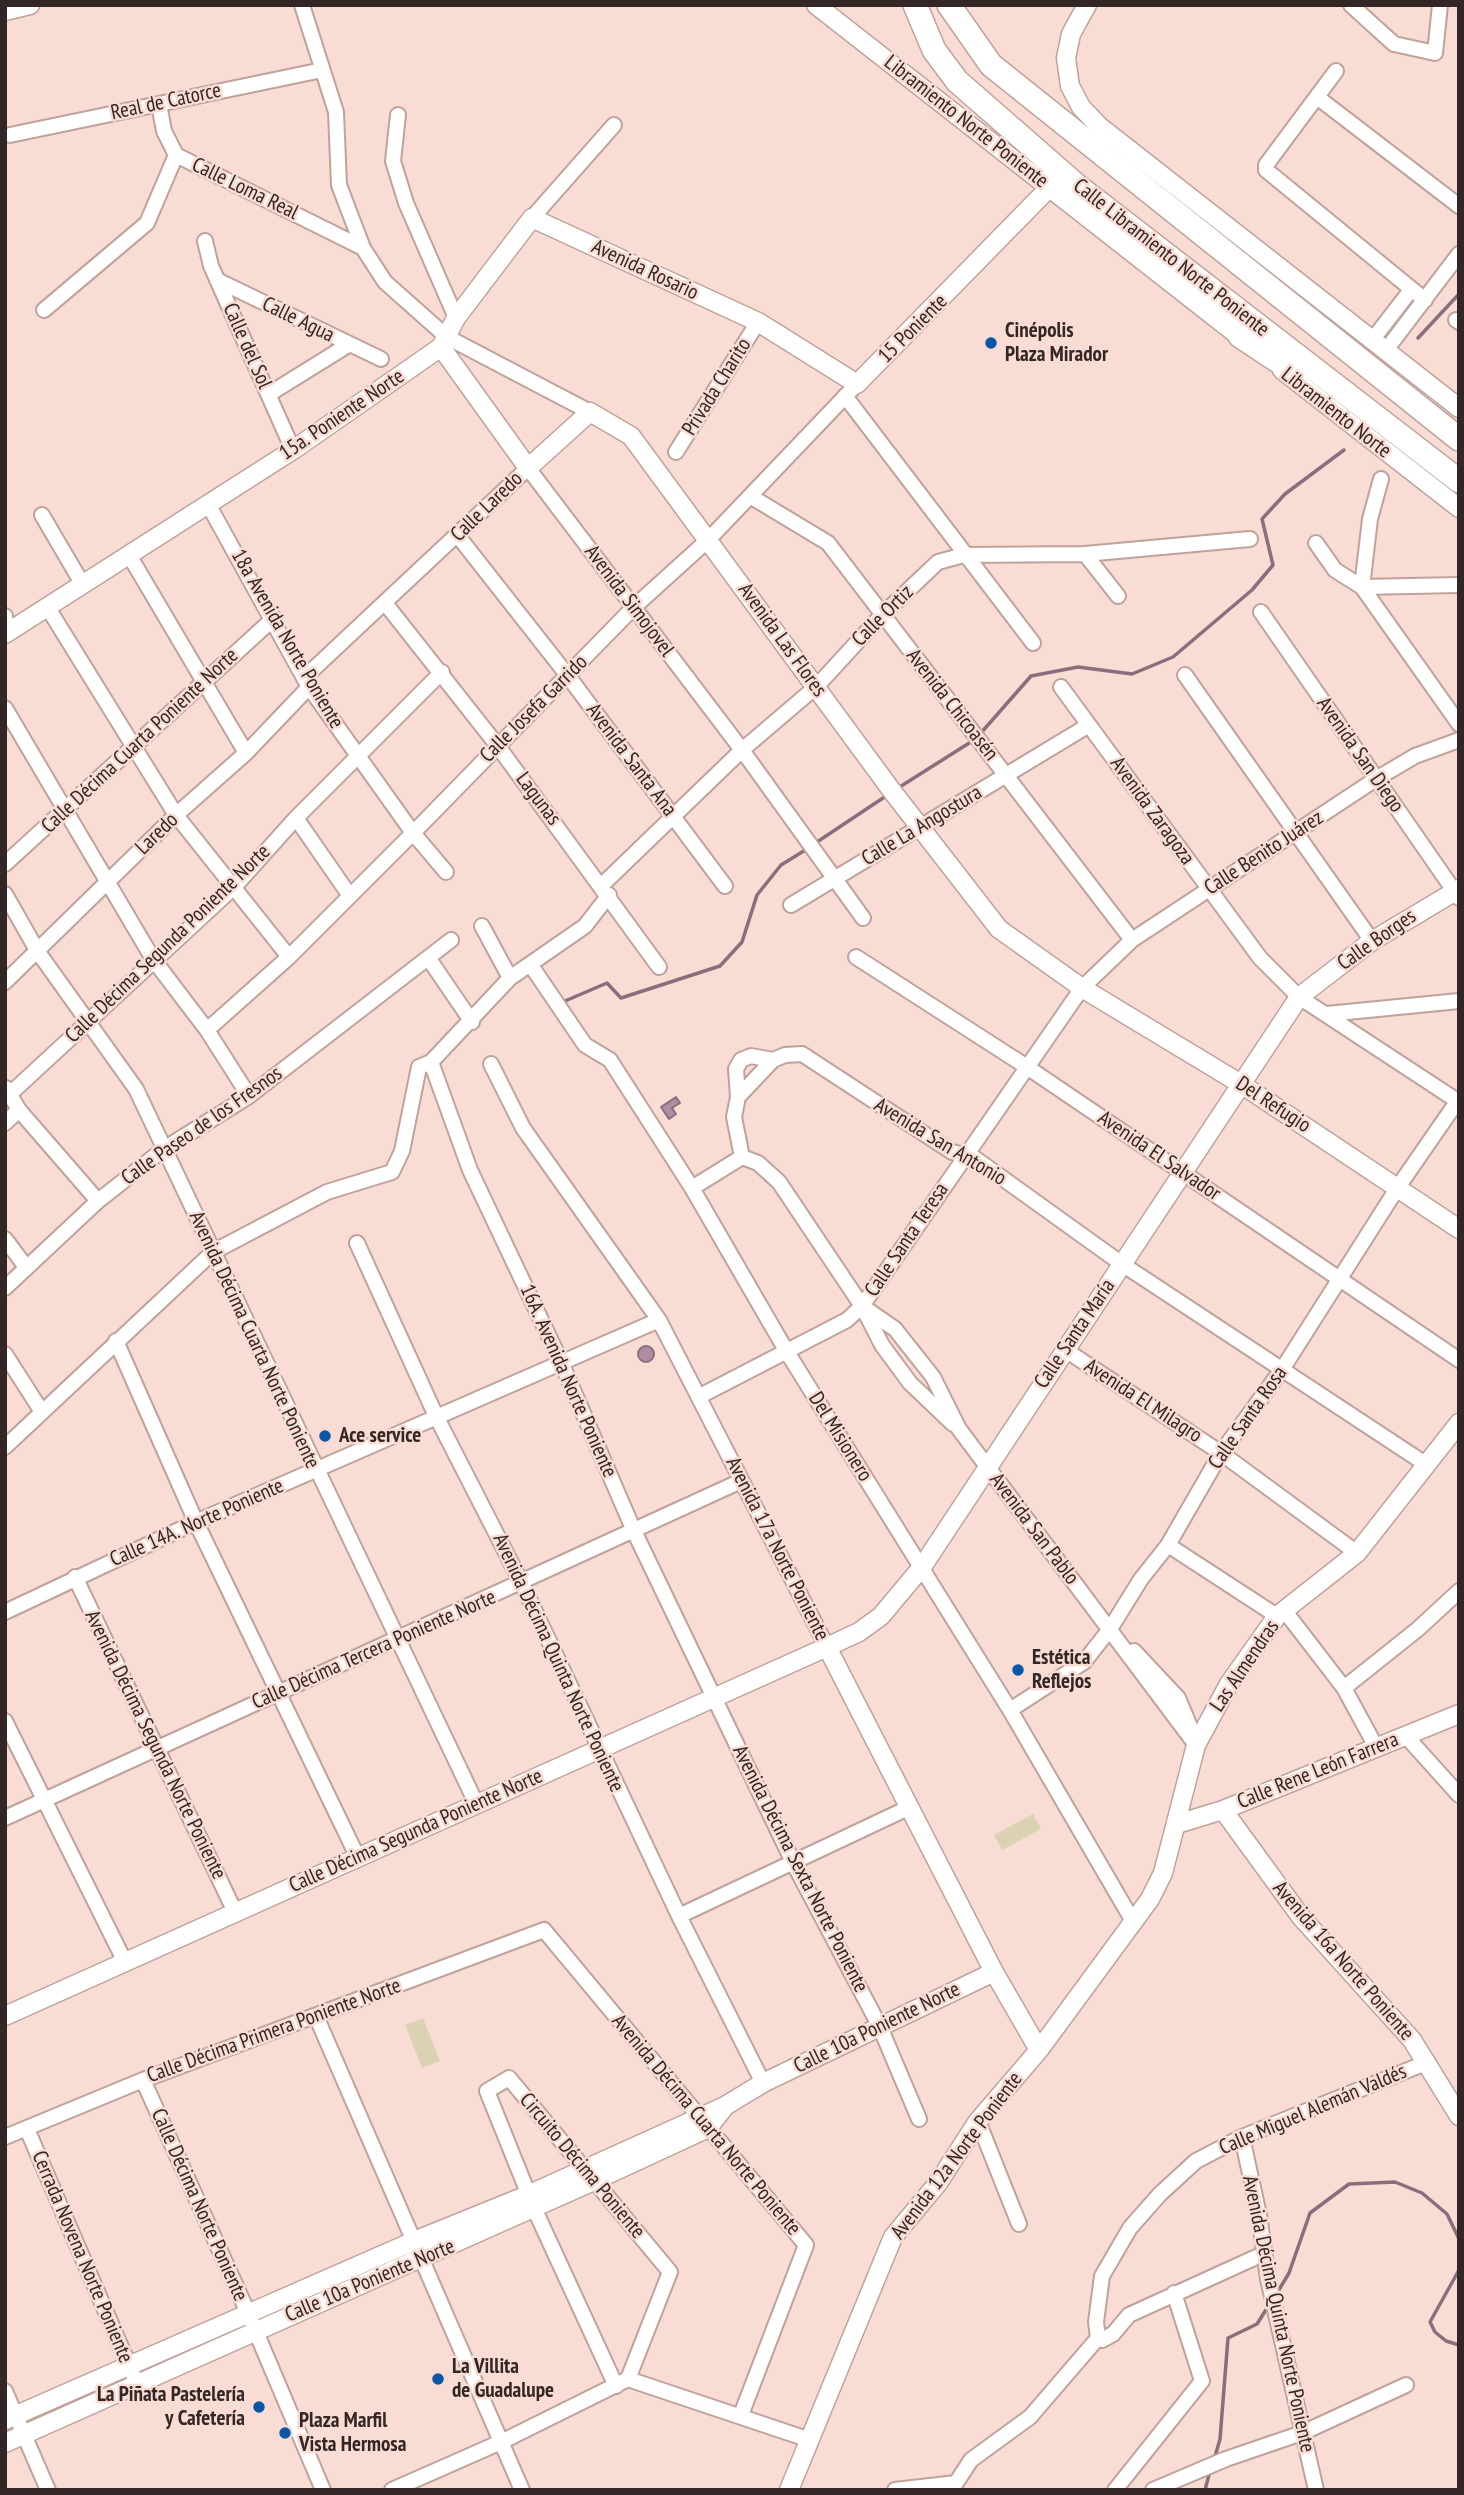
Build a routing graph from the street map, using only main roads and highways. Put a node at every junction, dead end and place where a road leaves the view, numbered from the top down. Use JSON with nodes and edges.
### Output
{"nodes":[{"id":1,"x":915,"y":5,"type":"edge"},
{"id":2,"x":949,"y":5,"type":"edge"},
{"id":3,"x":1240,"y":336,"type":"road end"},
{"id":4,"x":1377,"y":419,"type":"junction"},
{"id":5,"x":1459,"y":439,"type":"edge"},
{"id":6,"x":1459,"y":481,"type":"edge"}],
"edges":[{"from":1,"to":4,"type":"highway","name":"Calle Libramiento Norte Poniente"},
{"from":2,"to":5,"type":"highway","name":"Calle Libramiento Norte Poniente"},
{"from":3,"to":4,"type":"highway"},
{"from":4,"to":6,"type":"highway","name":"Calle Libramiento Norte Poniente"}]}
